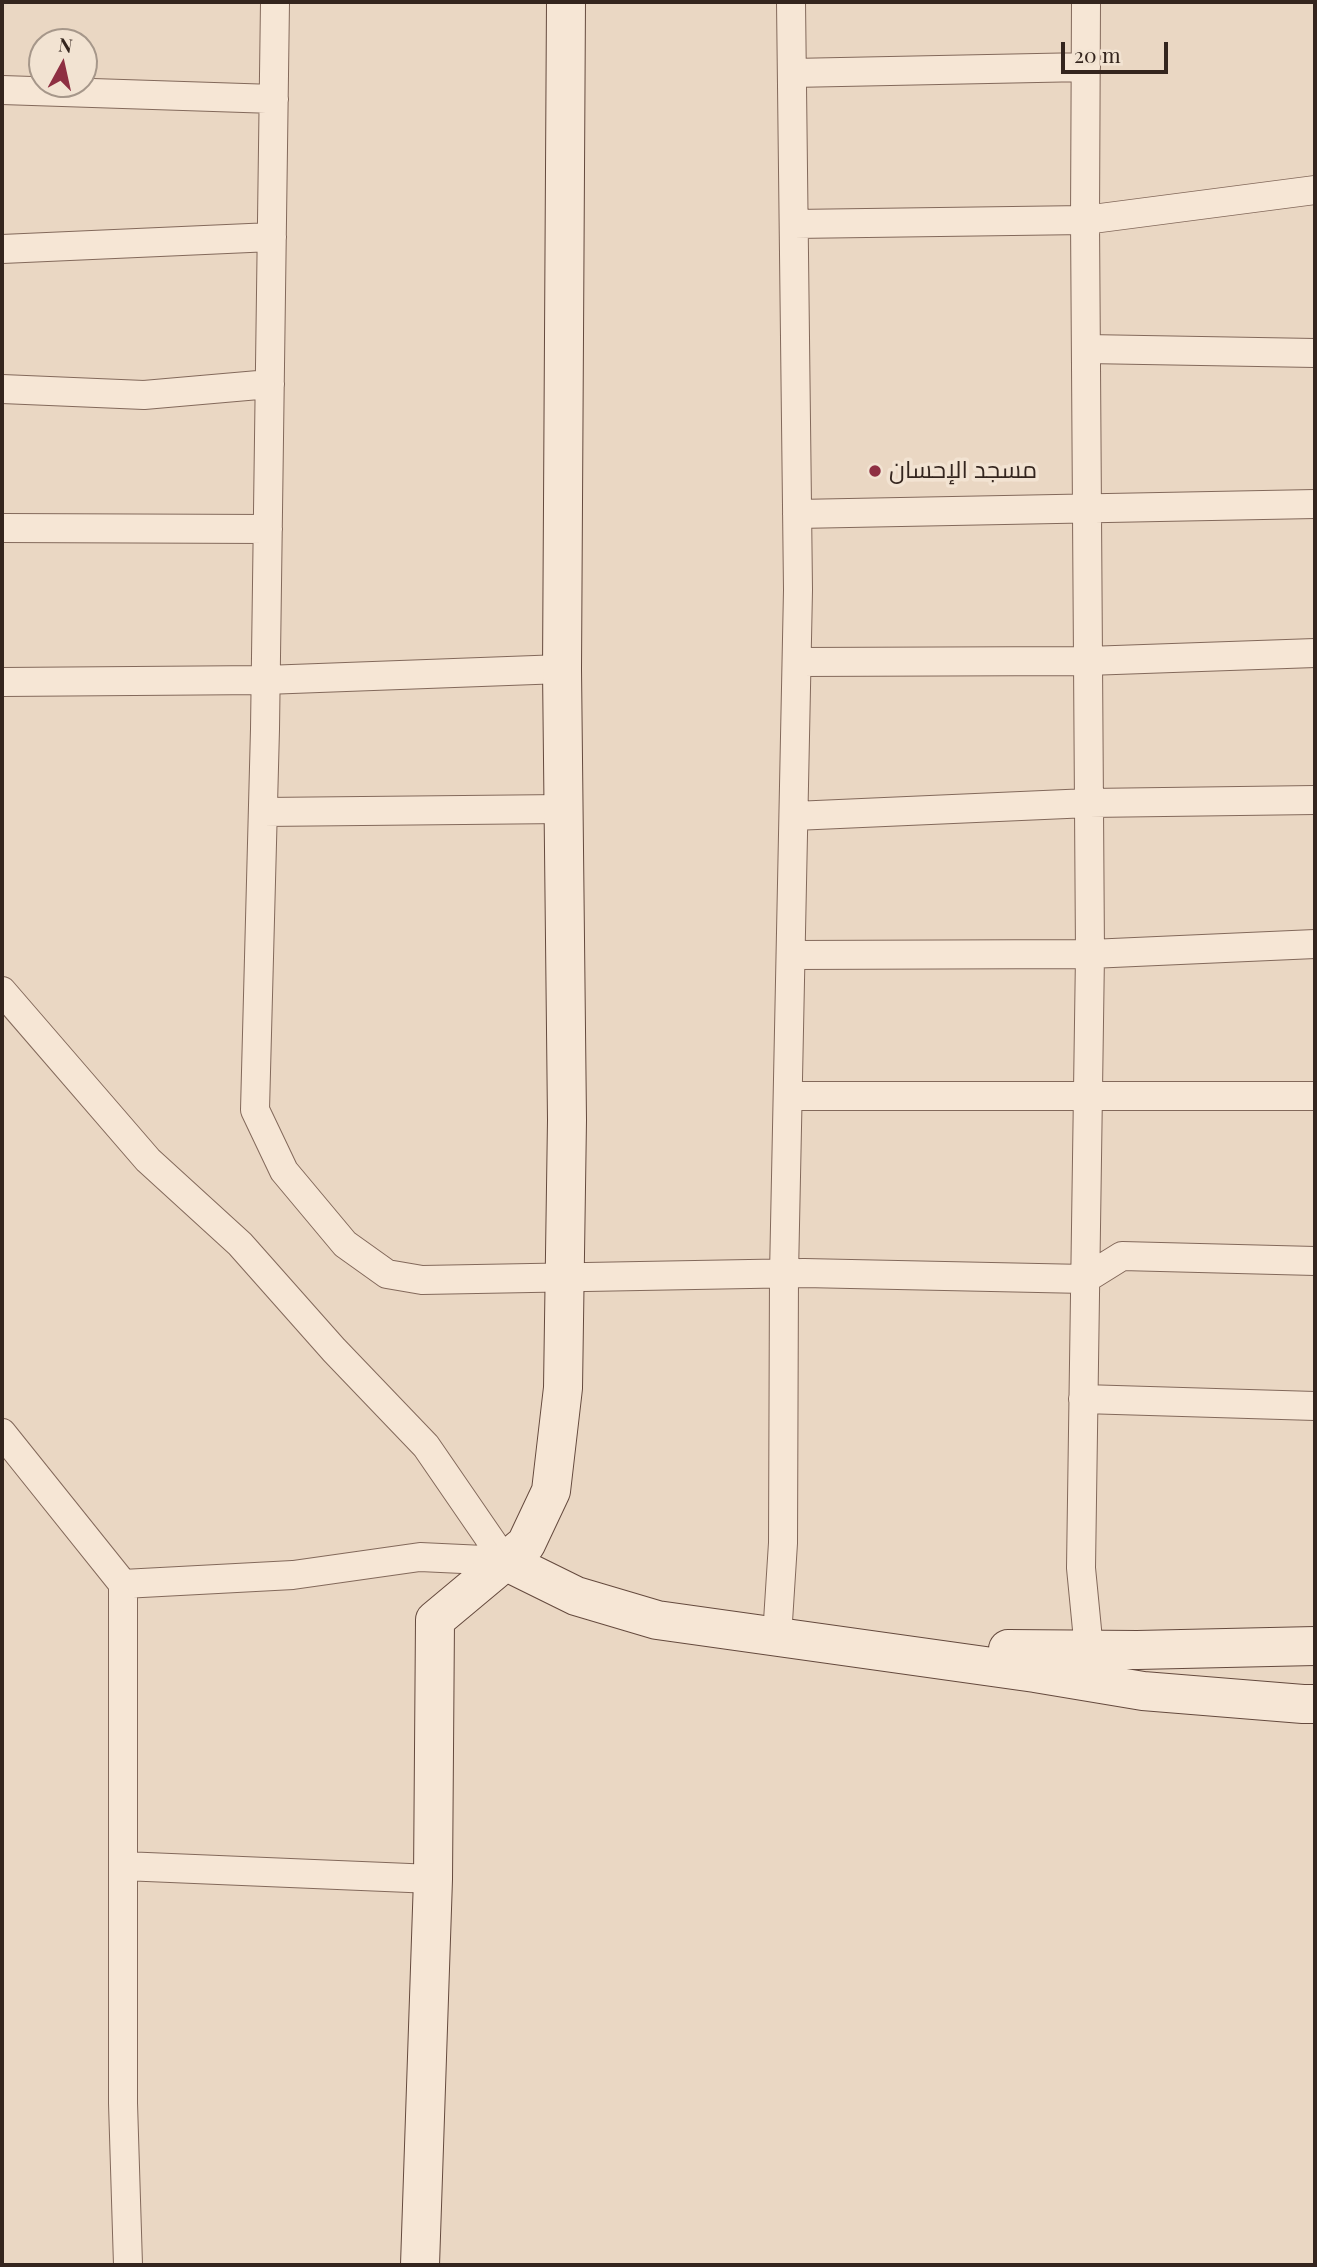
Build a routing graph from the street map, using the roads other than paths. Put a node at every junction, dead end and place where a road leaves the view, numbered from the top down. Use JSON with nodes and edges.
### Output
{"nodes":[{"id":1,"x":275,"y":2,"type":"edge"},
{"id":2,"x":566,"y":2,"type":"edge"},
{"id":3,"x":791,"y":2,"type":"edge"},
{"id":4,"x":1086,"y":2,"type":"edge"},
{"id":5,"x":1086,"y":67,"type":"junction"},
{"id":6,"x":792,"y":73,"type":"junction"},
{"id":7,"x":2,"y":90,"type":"edge"},
{"id":8,"x":274,"y":99,"type":"junction"},
{"id":9,"x":1315,"y":190,"type":"edge"},
{"id":10,"x":1085,"y":220,"type":"junction"},
{"id":11,"x":794,"y":224,"type":"junction"},
{"id":12,"x":272,"y":237,"type":"junction"},
{"id":13,"x":2,"y":249,"type":"edge"},
{"id":14,"x":1087,"y":349,"type":"junction"},
{"id":15,"x":1315,"y":354,"type":"edge"},
{"id":16,"x":270,"y":384,"type":"junction"},
{"id":17,"x":2,"y":389,"type":"edge"},
{"id":18,"x":1315,"y":504,"type":"edge"},
{"id":19,"x":1088,"y":509,"type":"junction"},
{"id":20,"x":797,"y":514,"type":"junction"},
{"id":21,"x":2,"y":528,"type":"edge"},
{"id":22,"x":268,"y":529,"type":"junction"},
{"id":23,"x":1315,"y":653,"type":"edge"},
{"id":24,"x":1087,"y":661,"type":"junction"},
{"id":25,"x":797,"y":662,"type":"junction"},
{"id":26,"x":562,"y":669,"type":"junction"},
{"id":27,"x":265,"y":680,"type":"junction"},
{"id":28,"x":2,"y":682,"type":"edge"},
{"id":29,"x":1315,"y":800,"type":"edge"},
{"id":30,"x":1088,"y":803,"type":"junction"},
{"id":31,"x":563,"y":809,"type":"junction"},
{"id":32,"x":263,"y":812,"type":"junction"},
{"id":33,"x":794,"y":816,"type":"junction"},
{"id":34,"x":1315,"y":944,"type":"edge"},
{"id":35,"x":1090,"y":954,"type":"junction"},
{"id":36,"x":792,"y":955,"type":"junction"},
{"id":37,"x":2,"y":991,"type":"edge"},
{"id":38,"x":1088,"y":1095,"type":"junction"},
{"id":39,"x":788,"y":1096,"type":"junction"},
{"id":40,"x":1315,"y":1096,"type":"edge"},
{"id":41,"x":1315,"y":1261,"type":"edge"},
{"id":42,"x":784,"y":1274,"type":"junction"},
{"id":43,"x":565,"y":1278,"type":"junction"},
{"id":44,"x":1085,"y":1279,"type":"junction"},
{"id":45,"x":1083,"y":1399,"type":"junction"},
{"id":46,"x":1315,"y":1406,"type":"edge"},
{"id":47,"x":2,"y":1433,"type":"edge"},
{"id":48,"x":505,"y":1561,"type":"junction"},
{"id":49,"x":123,"y":1584,"type":"junction"},
{"id":50,"x":777,"y":1637,"type":"junction"},
{"id":51,"x":1315,"y":1646,"type":"edge"},
{"id":52,"x":1094,"y":1667,"type":"junction"},
{"id":53,"x":1315,"y":1704,"type":"edge"},
{"id":54,"x":123,"y":1866,"type":"junction"},
{"id":55,"x":433,"y":1879,"type":"junction"},
{"id":56,"x":128,"y":2265,"type":"edge"},
{"id":57,"x":420,"y":2265,"type":"edge"}],
"edges":[{"from":1,"to":8,"type":"street"},
{"from":2,"to":26,"type":"street"},
{"from":3,"to":6,"type":"street"},
{"from":4,"to":5,"type":"street"},
{"from":5,"to":6,"type":"street"},
{"from":5,"to":10,"type":"street"},
{"from":6,"to":11,"type":"street"},
{"from":7,"to":8,"type":"street"},
{"from":8,"to":12,"type":"street"},
{"from":9,"to":10,"type":"street"},
{"from":10,"to":11,"type":"street"},
{"from":10,"to":14,"type":"street"},
{"from":11,"to":20,"type":"street"},
{"from":12,"to":13,"type":"street"},
{"from":12,"to":16,"type":"street"},
{"from":14,"to":15,"type":"street"},
{"from":14,"to":19,"type":"street"},
{"from":16,"to":17,"type":"street"},
{"from":16,"to":22,"type":"street"},
{"from":18,"to":19,"type":"street"},
{"from":19,"to":20,"type":"street"},
{"from":19,"to":24,"type":"street"},
{"from":20,"to":25,"type":"street"},
{"from":21,"to":22,"type":"street"},
{"from":22,"to":27,"type":"street"},
{"from":23,"to":24,"type":"street"},
{"from":24,"to":25,"type":"street"},
{"from":24,"to":30,"type":"street"},
{"from":25,"to":33,"type":"street"},
{"from":26,"to":27,"type":"street"},
{"from":26,"to":31,"type":"street"},
{"from":27,"to":28,"type":"street"},
{"from":27,"to":32,"type":"street"},
{"from":29,"to":30,"type":"street"},
{"from":30,"to":33,"type":"street"},
{"from":30,"to":35,"type":"street"},
{"from":31,"to":32,"type":"street"},
{"from":31,"to":43,"type":"street"},
{"from":32,"to":43,"type":"street"},
{"from":33,"to":36,"type":"street"},
{"from":34,"to":35,"type":"street"},
{"from":35,"to":36,"type":"street"},
{"from":35,"to":38,"type":"street"},
{"from":36,"to":39,"type":"street"},
{"from":37,"to":48,"type":"street"},
{"from":38,"to":39,"type":"street"},
{"from":38,"to":40,"type":"street"},
{"from":38,"to":44,"type":"street"},
{"from":39,"to":42,"type":"street"},
{"from":41,"to":44,"type":"street"},
{"from":42,"to":43,"type":"street"},
{"from":42,"to":44,"type":"street"},
{"from":42,"to":50,"type":"street"},
{"from":43,"to":48,"type":"street"},
{"from":44,"to":45,"type":"street"},
{"from":45,"to":46,"type":"street"},
{"from":45,"to":52,"type":"street"},
{"from":47,"to":49,"type":"street"},
{"from":48,"to":49,"type":"street"},
{"from":48,"to":50,"type":"street"},
{"from":48,"to":55,"type":"street"},
{"from":49,"to":54,"type":"street"},
{"from":50,"to":52,"type":"street"},
{"from":51,"to":52,"type":"street"},
{"from":52,"to":53,"type":"street"},
{"from":54,"to":55,"type":"street"},
{"from":54,"to":56,"type":"street"},
{"from":55,"to":57,"type":"street"}]}
